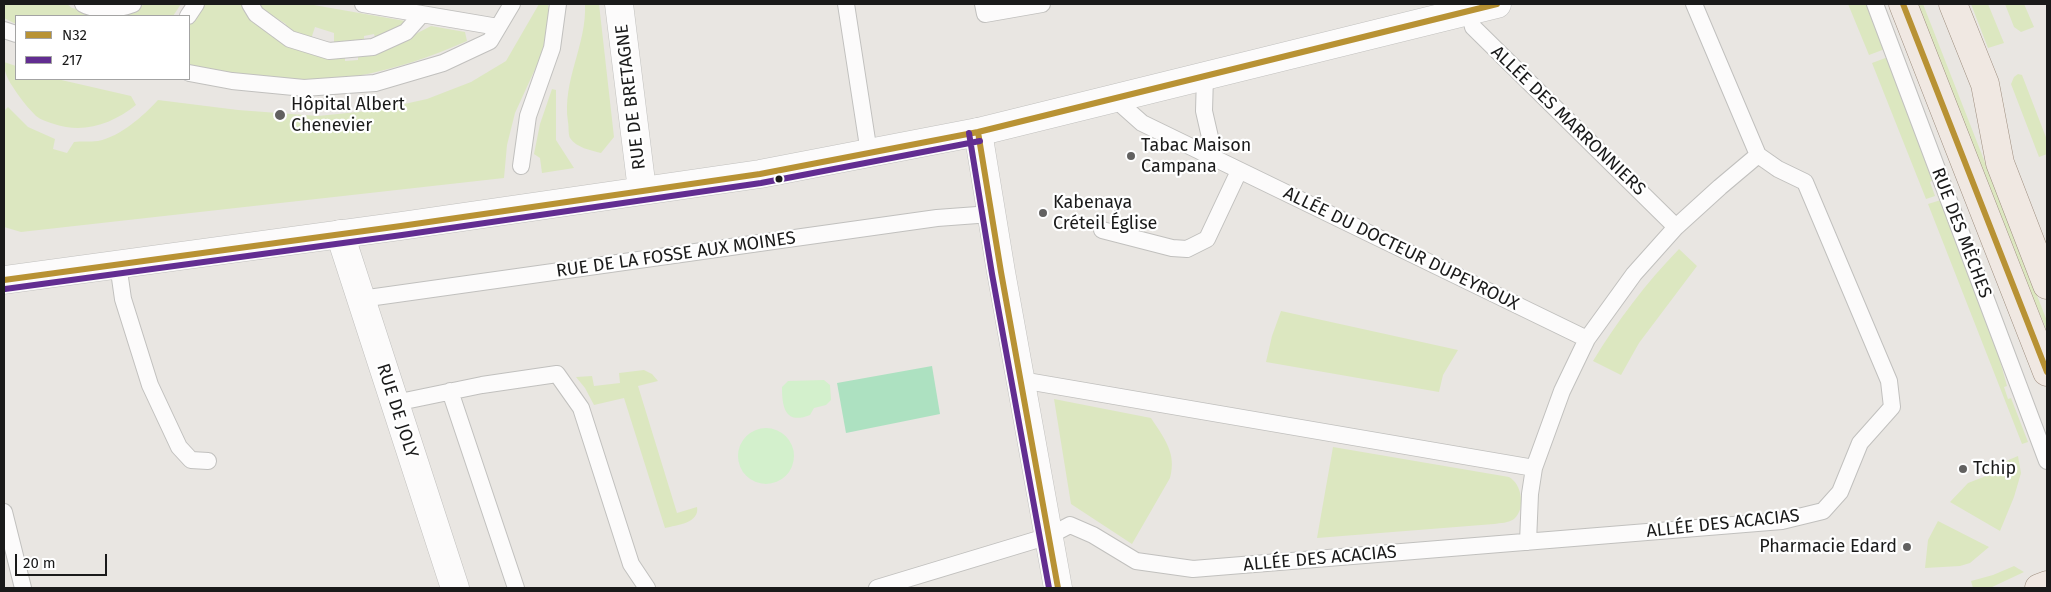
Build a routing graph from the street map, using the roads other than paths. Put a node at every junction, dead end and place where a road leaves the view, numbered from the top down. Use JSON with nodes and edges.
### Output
{"nodes":[{"id":1,"x":83,"y":4,"type":"edge"},
{"id":2,"x":133,"y":4,"type":"edge"},
{"id":3,"x":196,"y":4,"type":"edge"},
{"id":4,"x":250,"y":4,"type":"edge"},
{"id":5,"x":363,"y":4,"type":"edge"},
{"id":6,"x":512,"y":4,"type":"edge"},
{"id":7,"x":558,"y":4,"type":"edge"},
{"id":8,"x":619,"y":4,"type":"edge"},
{"id":9,"x":846,"y":4,"type":"edge"},
{"id":10,"x":983,"y":4,"type":"edge"},
{"id":11,"x":1042,"y":4,"type":"edge"},
{"id":12,"x":1497,"y":4,"type":"edge"},
{"id":13,"x":1694,"y":4,"type":"edge"},
{"id":14,"x":1875,"y":4,"type":"edge"},
{"id":15,"x":1903,"y":4,"type":"edge"},
{"id":16,"x":1953,"y":4,"type":"edge"},
{"id":17,"x":1469,"y":10,"type":"junction"},
{"id":18,"x":422,"y":14,"type":"junction"},
{"id":19,"x":189,"y":15,"type":"edge"},
{"id":20,"x":498,"y":28,"type":"junction"},
{"id":21,"x":190,"y":73,"type":"edge"},
{"id":22,"x":1205,"y":76,"type":"junction"},
{"id":23,"x":1115,"y":99,"type":"junction"},
{"id":24,"x":978,"y":132,"type":"junction"},
{"id":25,"x":869,"y":153,"type":"junction"},
{"id":26,"x":1758,"y":154,"type":"junction"},
{"id":27,"x":1215,"y":160,"type":"junction"},
{"id":28,"x":521,"y":166,"type":"dead end"},
{"id":29,"x":1239,"y":171,"type":"junction"},
{"id":30,"x":642,"y":190,"type":"junction"},
{"id":31,"x":991,"y":214,"type":"junction"},
{"id":32,"x":1676,"y":227,"type":"junction"},
{"id":33,"x":1102,"y":230,"type":"dead end"},
{"id":34,"x":340,"y":234,"type":"junction"},
{"id":35,"x":118,"y":264,"type":"junction"},
{"id":36,"x":4,"y":280,"type":"edge"},
{"id":37,"x":2047,"y":285,"type":"edge"},
{"id":38,"x":361,"y":300,"type":"junction"},
{"id":39,"x":1587,"y":339,"type":"junction"},
{"id":40,"x":2047,"y":372,"type":"edge"},
{"id":41,"x":1021,"y":380,"type":"junction"},
{"id":42,"x":450,"y":391,"type":"junction"},
{"id":43,"x":395,"y":403,"type":"junction"},
{"id":44,"x":208,"y":461,"type":"dead end"},
{"id":45,"x":2047,"y":461,"type":"edge"},
{"id":46,"x":1534,"y":468,"type":"junction"},
{"id":47,"x":4,"y":512,"type":"edge"},
{"id":48,"x":1049,"y":536,"type":"junction"},
{"id":49,"x":1528,"y":542,"type":"junction"},
{"id":50,"x":2047,"y":585,"type":"edge"},
{"id":51,"x":23,"y":588,"type":"edge"},
{"id":52,"x":455,"y":588,"type":"edge"},
{"id":53,"x":516,"y":588,"type":"edge"},
{"id":54,"x":646,"y":588,"type":"edge"},
{"id":55,"x":877,"y":588,"type":"edge"},
{"id":56,"x":1058,"y":588,"type":"edge"},
{"id":57,"x":2039,"y":588,"type":"edge"}],
"edges":[{"from":1,"to":2,"type":"lane"},
{"from":3,"to":19,"type":"lane"},
{"from":4,"to":18,"type":"lane"},
{"from":5,"to":18,"type":"lane"},
{"from":6,"to":20,"type":"lane"},
{"from":7,"to":28,"type":"lane"},
{"from":8,"to":30,"type":"street","name":"RUE DE BRETAGNE"},
{"from":9,"to":25,"type":"lane"},
{"from":10,"to":11,"type":"lane"},
{"from":12,"to":17,"type":"street"},
{"from":13,"to":26,"type":"lane"},
{"from":14,"to":45,"type":"lane","name":"RUE DES MÈCHES"},
{"from":15,"to":40,"type":"main road","name":"RUE DES MÈCHES"},
{"from":16,"to":37,"type":"main road"},
{"from":17,"to":22,"type":"street"},
{"from":17,"to":32,"type":"lane","name":"ALLÉE DES MARRONNIERS"},
{"from":18,"to":20,"type":"lane"},
{"from":20,"to":21,"type":"lane"},
{"from":22,"to":23,"type":"street"},
{"from":22,"to":27,"type":"lane"},
{"from":23,"to":24,"type":"street"},
{"from":23,"to":27,"type":"lane","name":"ALLÉE DU DOCTEUR DUPEYROUX"},
{"from":24,"to":25,"type":"street"},
{"from":24,"to":31,"type":"street"},
{"from":25,"to":30,"type":"street"},
{"from":26,"to":32,"type":"lane"},
{"from":26,"to":49,"type":"lane","name":"ALLÉE DES ACACIAS"},
{"from":27,"to":29,"type":"lane","name":"ALLÉE DU DOCTEUR DUPEYROUX"},
{"from":29,"to":33,"type":"lane"},
{"from":29,"to":39,"type":"lane","name":"ALLÉE DU DOCTEUR DUPEYROUX"},
{"from":30,"to":34,"type":"street"},
{"from":31,"to":38,"type":"lane","name":"RUE DE LA FOSSE AUX MOINES"},
{"from":31,"to":41,"type":"street"},
{"from":32,"to":39,"type":"lane"},
{"from":34,"to":35,"type":"street"},
{"from":34,"to":38,"type":"street","name":"RUE DE JOLY"},
{"from":35,"to":36,"type":"street"},
{"from":35,"to":44,"type":"lane"},
{"from":38,"to":43,"type":"street","name":"RUE DE JOLY"},
{"from":39,"to":46,"type":"lane"},
{"from":41,"to":46,"type":"lane"},
{"from":41,"to":48,"type":"street"},
{"from":42,"to":43,"type":"lane"},
{"from":42,"to":53,"type":"lane"},
{"from":42,"to":54,"type":"lane"},
{"from":43,"to":52,"type":"street","name":"RUE DE JOLY"},
{"from":46,"to":49,"type":"lane"},
{"from":47,"to":51,"type":"lane"},
{"from":48,"to":49,"type":"lane","name":"ALLÉE DES ACACIAS"},
{"from":48,"to":55,"type":"lane"},
{"from":48,"to":56,"type":"street"},
{"from":50,"to":57,"type":"main road"}]}
